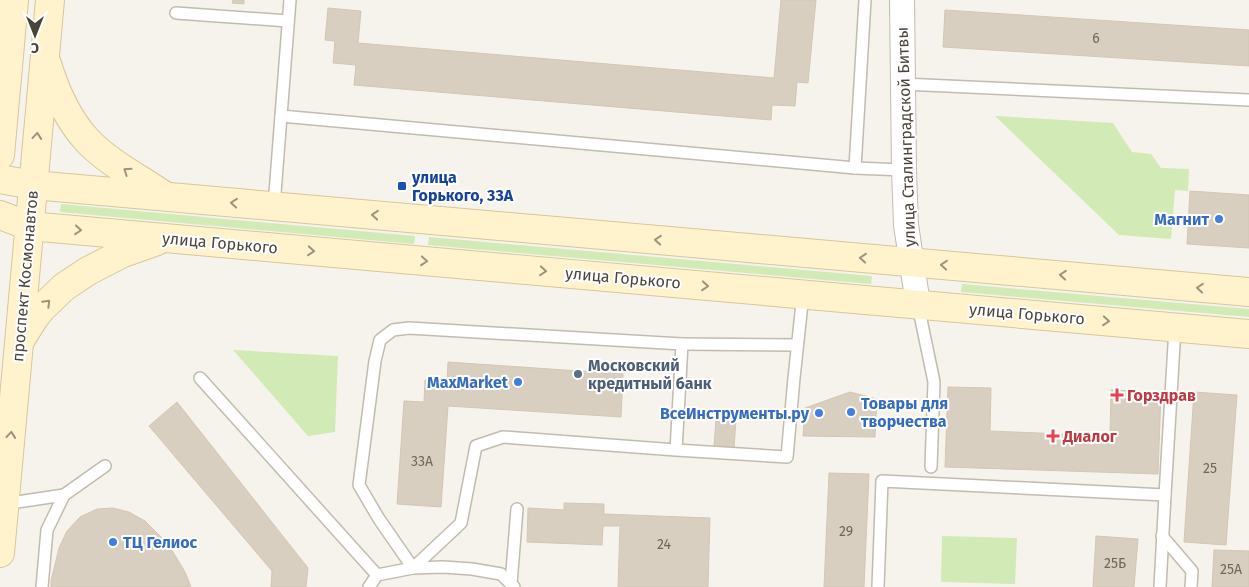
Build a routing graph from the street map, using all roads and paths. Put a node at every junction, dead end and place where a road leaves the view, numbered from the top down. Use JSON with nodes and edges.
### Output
{"nodes":[{"id":1,"x":14,"y":0,"type":"edge"},
{"id":2,"x":50,"y":0,"type":"edge"},
{"id":3,"x":290,"y":0,"type":"edge"},
{"id":4,"x":865,"y":0,"type":"edge"},
{"id":5,"x":902,"y":0,"type":"edge"},
{"id":6,"x":176,"y":13,"type":"dead end"},
{"id":7,"x":288,"y":21,"type":"junction"},
{"id":8,"x":5,"y":52,"type":"edge"},
{"id":9,"x":45,"y":55,"type":"junction"},
{"id":10,"x":903,"y":84,"type":"junction"},
{"id":11,"x":1249,"y":100,"type":"edge"},
{"id":12,"x":281,"y":116,"type":"junction"},
{"id":13,"x":0,"y":155,"type":"edge"},
{"id":14,"x":855,"y":168,"type":"junction"},
{"id":15,"x":904,"y":170,"type":"junction"},
{"id":16,"x":0,"y":179,"type":"edge"},
{"id":17,"x":33,"y":185,"type":"junction"},
{"id":18,"x":168,"y":197,"type":"junction"},
{"id":19,"x":274,"y":206,"type":"junction"},
{"id":20,"x":0,"y":215,"type":"edge"},
{"id":21,"x":29,"y":226,"type":"junction"},
{"id":22,"x":166,"y":238,"type":"junction"},
{"id":23,"x":912,"y":262,"type":"junction"},
{"id":24,"x":1249,"y":292,"type":"edge"},
{"id":25,"x":803,"y":294,"type":"junction"},
{"id":26,"x":918,"y":304,"type":"junction"},
{"id":27,"x":1175,"y":328,"type":"junction"},
{"id":28,"x":1249,"y":334,"type":"edge"},
{"id":29,"x":19,"y":342,"type":"junction"},
{"id":30,"x":682,"y":344,"type":"junction"},
{"id":31,"x":797,"y":345,"type":"junction"},
{"id":32,"x":200,"y":378,"type":"dead end"},
{"id":33,"x":676,"y":450,"type":"junction"},
{"id":34,"x":105,"y":466,"type":"dead end"},
{"id":35,"x":931,"y":467,"type":"dead end"},
{"id":36,"x":64,"y":495,"type":"junction"},
{"id":37,"x":1165,"y":495,"type":"junction"},
{"id":38,"x":4,"y":504,"type":"junction"},
{"id":39,"x":517,"y":509,"type":"dead end"},
{"id":40,"x":1162,"y":536,"type":"junction"},
{"id":41,"x":0,"y":553,"type":"edge"},
{"id":42,"x":413,"y":568,"type":"junction"},
{"id":43,"x":377,"y":575,"type":"junction"},
{"id":44,"x":513,"y":585,"type":"edge"},
{"id":45,"x":42,"y":587,"type":"edge"},
{"id":46,"x":369,"y":587,"type":"edge"},
{"id":47,"x":878,"y":587,"type":"edge"},
{"id":48,"x":1160,"y":587,"type":"edge"},
{"id":49,"x":1192,"y":587,"type":"edge"}],
"edges":[{"from":1,"to":8,"type":"main road"},
{"from":2,"to":9,"type":"main road","name":"проспект Космонавтов"},
{"from":3,"to":7,"type":"lane"},
{"from":4,"to":14,"type":"lane"},
{"from":5,"to":10,"type":"street","name":"улица Сталинградской Битвы"},
{"from":6,"to":7,"type":"lane"},
{"from":7,"to":12,"type":"lane"},
{"from":8,"to":13,"type":"main road"},
{"from":17,"to":9,"type":"main road","name":"проспект Космонавтов","one_way":true},
{"from":18,"to":9,"type":"main road","one_way":true},
{"from":10,"to":11,"type":"lane"},
{"from":10,"to":15,"type":"street","name":"улица Сталинградской Битвы"},
{"from":12,"to":14,"type":"lane"},
{"from":12,"to":19,"type":"lane"},
{"from":14,"to":15,"type":"lane"},
{"from":15,"to":23,"type":"street","name":"улица Сталинградской Битвы"},
{"from":16,"to":17,"type":"main road"},
{"from":17,"to":18,"type":"main road"},
{"from":17,"to":21,"type":"main road","name":"проспект Космонавтов"},
{"from":19,"to":18,"type":"main road","one_way":true},
{"from":23,"to":19,"type":"main road","one_way":true},
{"from":20,"to":21,"type":"main road","name":"улица Горького"},
{"from":21,"to":22,"type":"main road","name":"улица Горького","one_way":true},
{"from":21,"to":29,"type":"main road","name":"проспект Космонавтов"},
{"from":22,"to":25,"type":"main road","name":"улица Горького","one_way":true},
{"from":29,"to":22,"type":"main road","one_way":true},
{"from":24,"to":23,"type":"main road","one_way":true},
{"from":23,"to":26,"type":"street","name":"улица Сталинградской Битвы"},
{"from":25,"to":26,"type":"main road","name":"улица Горького"},
{"from":25,"to":31,"type":"lane"},
{"from":26,"to":27,"type":"main road","name":"улица Горького","one_way":true},
{"from":26,"to":35,"type":"lane"},
{"from":27,"to":28,"type":"main road","name":"улица Горького"},
{"from":27,"to":37,"type":"lane"},
{"from":38,"to":29,"type":"main road","name":"проспект Космонавтов","one_way":true},
{"from":30,"to":31,"type":"lane"},
{"from":30,"to":33,"type":"lane"},
{"from":30,"to":42,"type":"lane"},
{"from":31,"to":33,"type":"lane"},
{"from":32,"to":43,"type":"lane"},
{"from":33,"to":42,"type":"lane"},
{"from":34,"to":36,"type":"lane"},
{"from":36,"to":38,"type":"lane"},
{"from":36,"to":45,"type":"lane"},
{"from":37,"to":40,"type":"lane"},
{"from":37,"to":47,"type":"lane"},
{"from":38,"to":41,"type":"main road","name":"проспект Космонавтов"},
{"from":39,"to":44,"type":"lane"},
{"from":40,"to":48,"type":"lane"},
{"from":40,"to":49,"type":"lane"},
{"from":42,"to":43,"type":"lane"},
{"from":42,"to":44,"type":"lane"},
{"from":43,"to":46,"type":"lane"}]}
